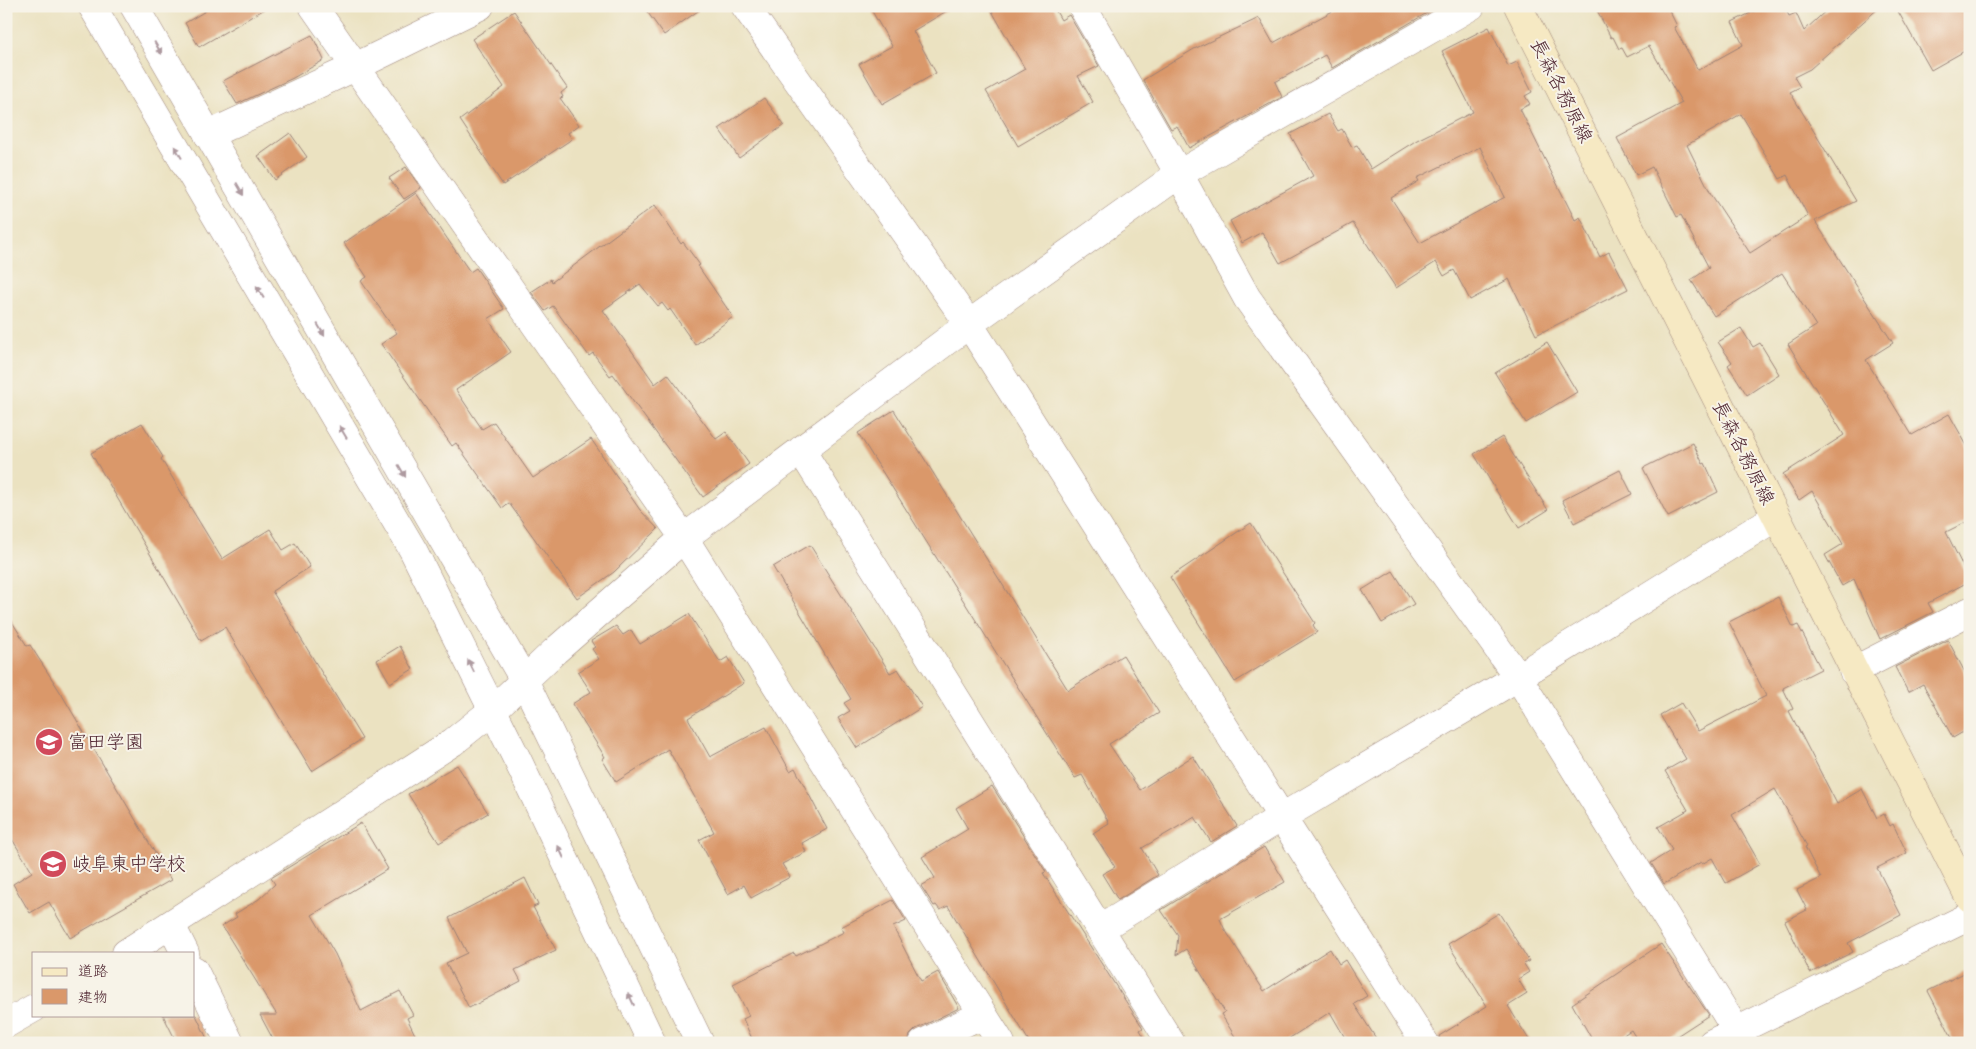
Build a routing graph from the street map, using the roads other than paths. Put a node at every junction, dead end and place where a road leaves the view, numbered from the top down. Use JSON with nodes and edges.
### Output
{"nodes":[{"id":1,"x":92,"y":6,"type":"edge"},
{"id":2,"x":134,"y":6,"type":"edge"},
{"id":3,"x":313,"y":6,"type":"edge"},
{"id":4,"x":480,"y":6,"type":"edge"},
{"id":5,"x":744,"y":6,"type":"edge"},
{"id":6,"x":1082,"y":6,"type":"edge"},
{"id":7,"x":1471,"y":6,"type":"edge"},
{"id":8,"x":1518,"y":6,"type":"edge"},
{"id":9,"x":355,"y":67,"type":"junction"},
{"id":10,"x":208,"y":135,"type":"junction"},
{"id":11,"x":1179,"y":174,"type":"junction"},
{"id":12,"x":969,"y":324,"type":"junction"},
{"id":13,"x":801,"y":450,"type":"junction"},
{"id":14,"x":1776,"y":517,"type":"junction"},
{"id":15,"x":684,"y":538,"type":"junction"},
{"id":16,"x":1970,"y":612,"type":"edge"},
{"id":17,"x":1853,"y":671,"type":"junction"},
{"id":18,"x":1518,"y":678,"type":"junction"},
{"id":19,"x":524,"y":680,"type":"junction"},
{"id":20,"x":493,"y":710,"type":"junction"},
{"id":21,"x":1282,"y":817,"type":"junction"},
{"id":22,"x":1970,"y":899,"type":"edge"},
{"id":23,"x":1970,"y":916,"type":"edge"},
{"id":24,"x":171,"y":925,"type":"junction"},
{"id":25,"x":1100,"y":929,"type":"junction"},
{"id":26,"x":128,"y":952,"type":"edge"},
{"id":27,"x":184,"y":952,"type":"edge"},
{"id":28,"x":195,"y":972,"type":"edge"},
{"id":29,"x":32,"y":1009,"type":"edge"},
{"id":30,"x":983,"y":1014,"type":"junction"},
{"id":31,"x":6,"y":1024,"type":"edge"},
{"id":32,"x":1741,"y":1036,"type":"edge"},
{"id":33,"x":230,"y":1043,"type":"edge"},
{"id":34,"x":652,"y":1043,"type":"edge"},
{"id":35,"x":700,"y":1043,"type":"edge"},
{"id":36,"x":923,"y":1043,"type":"edge"},
{"id":37,"x":1001,"y":1043,"type":"edge"},
{"id":38,"x":1170,"y":1043,"type":"edge"},
{"id":39,"x":1425,"y":1043,"type":"edge"},
{"id":40,"x":1712,"y":1043,"type":"edge"}],
"edges":[{"from":20,"to":1,"type":"street","one_way":true},
{"from":2,"to":10,"type":"street","one_way":true},
{"from":3,"to":9,"type":"street"},
{"from":4,"to":9,"type":"street"},
{"from":5,"to":12,"type":"street"},
{"from":6,"to":11,"type":"street"},
{"from":7,"to":11,"type":"street"},
{"from":8,"to":14,"type":"main road","name":"長森各務原線"},
{"from":9,"to":10,"type":"street"},
{"from":9,"to":15,"type":"street"},
{"from":10,"to":19,"type":"street","one_way":true},
{"from":11,"to":12,"type":"street"},
{"from":11,"to":18,"type":"street"},
{"from":12,"to":13,"type":"street"},
{"from":12,"to":21,"type":"street"},
{"from":13,"to":15,"type":"street"},
{"from":13,"to":25,"type":"street"},
{"from":14,"to":17,"type":"main road","name":"長森各務原線"},
{"from":14,"to":18,"type":"street"},
{"from":15,"to":19,"type":"street"},
{"from":15,"to":30,"type":"street"},
{"from":16,"to":17,"type":"street"},
{"from":17,"to":22,"type":"main road","name":"長森各務原線"},
{"from":18,"to":21,"type":"street"},
{"from":18,"to":32,"type":"street"},
{"from":19,"to":20,"type":"street"},
{"from":19,"to":35,"type":"street"},
{"from":20,"to":24,"type":"street"},
{"from":34,"to":20,"type":"street","one_way":true},
{"from":21,"to":25,"type":"street"},
{"from":21,"to":39,"type":"street"},
{"from":23,"to":32,"type":"street"},
{"from":24,"to":26,"type":"street"},
{"from":24,"to":27,"type":"street"},
{"from":25,"to":38,"type":"street"},
{"from":28,"to":33,"type":"street"},
{"from":29,"to":31,"type":"street"},
{"from":30,"to":36,"type":"street"},
{"from":30,"to":37,"type":"street"},
{"from":32,"to":40,"type":"street"}]}
